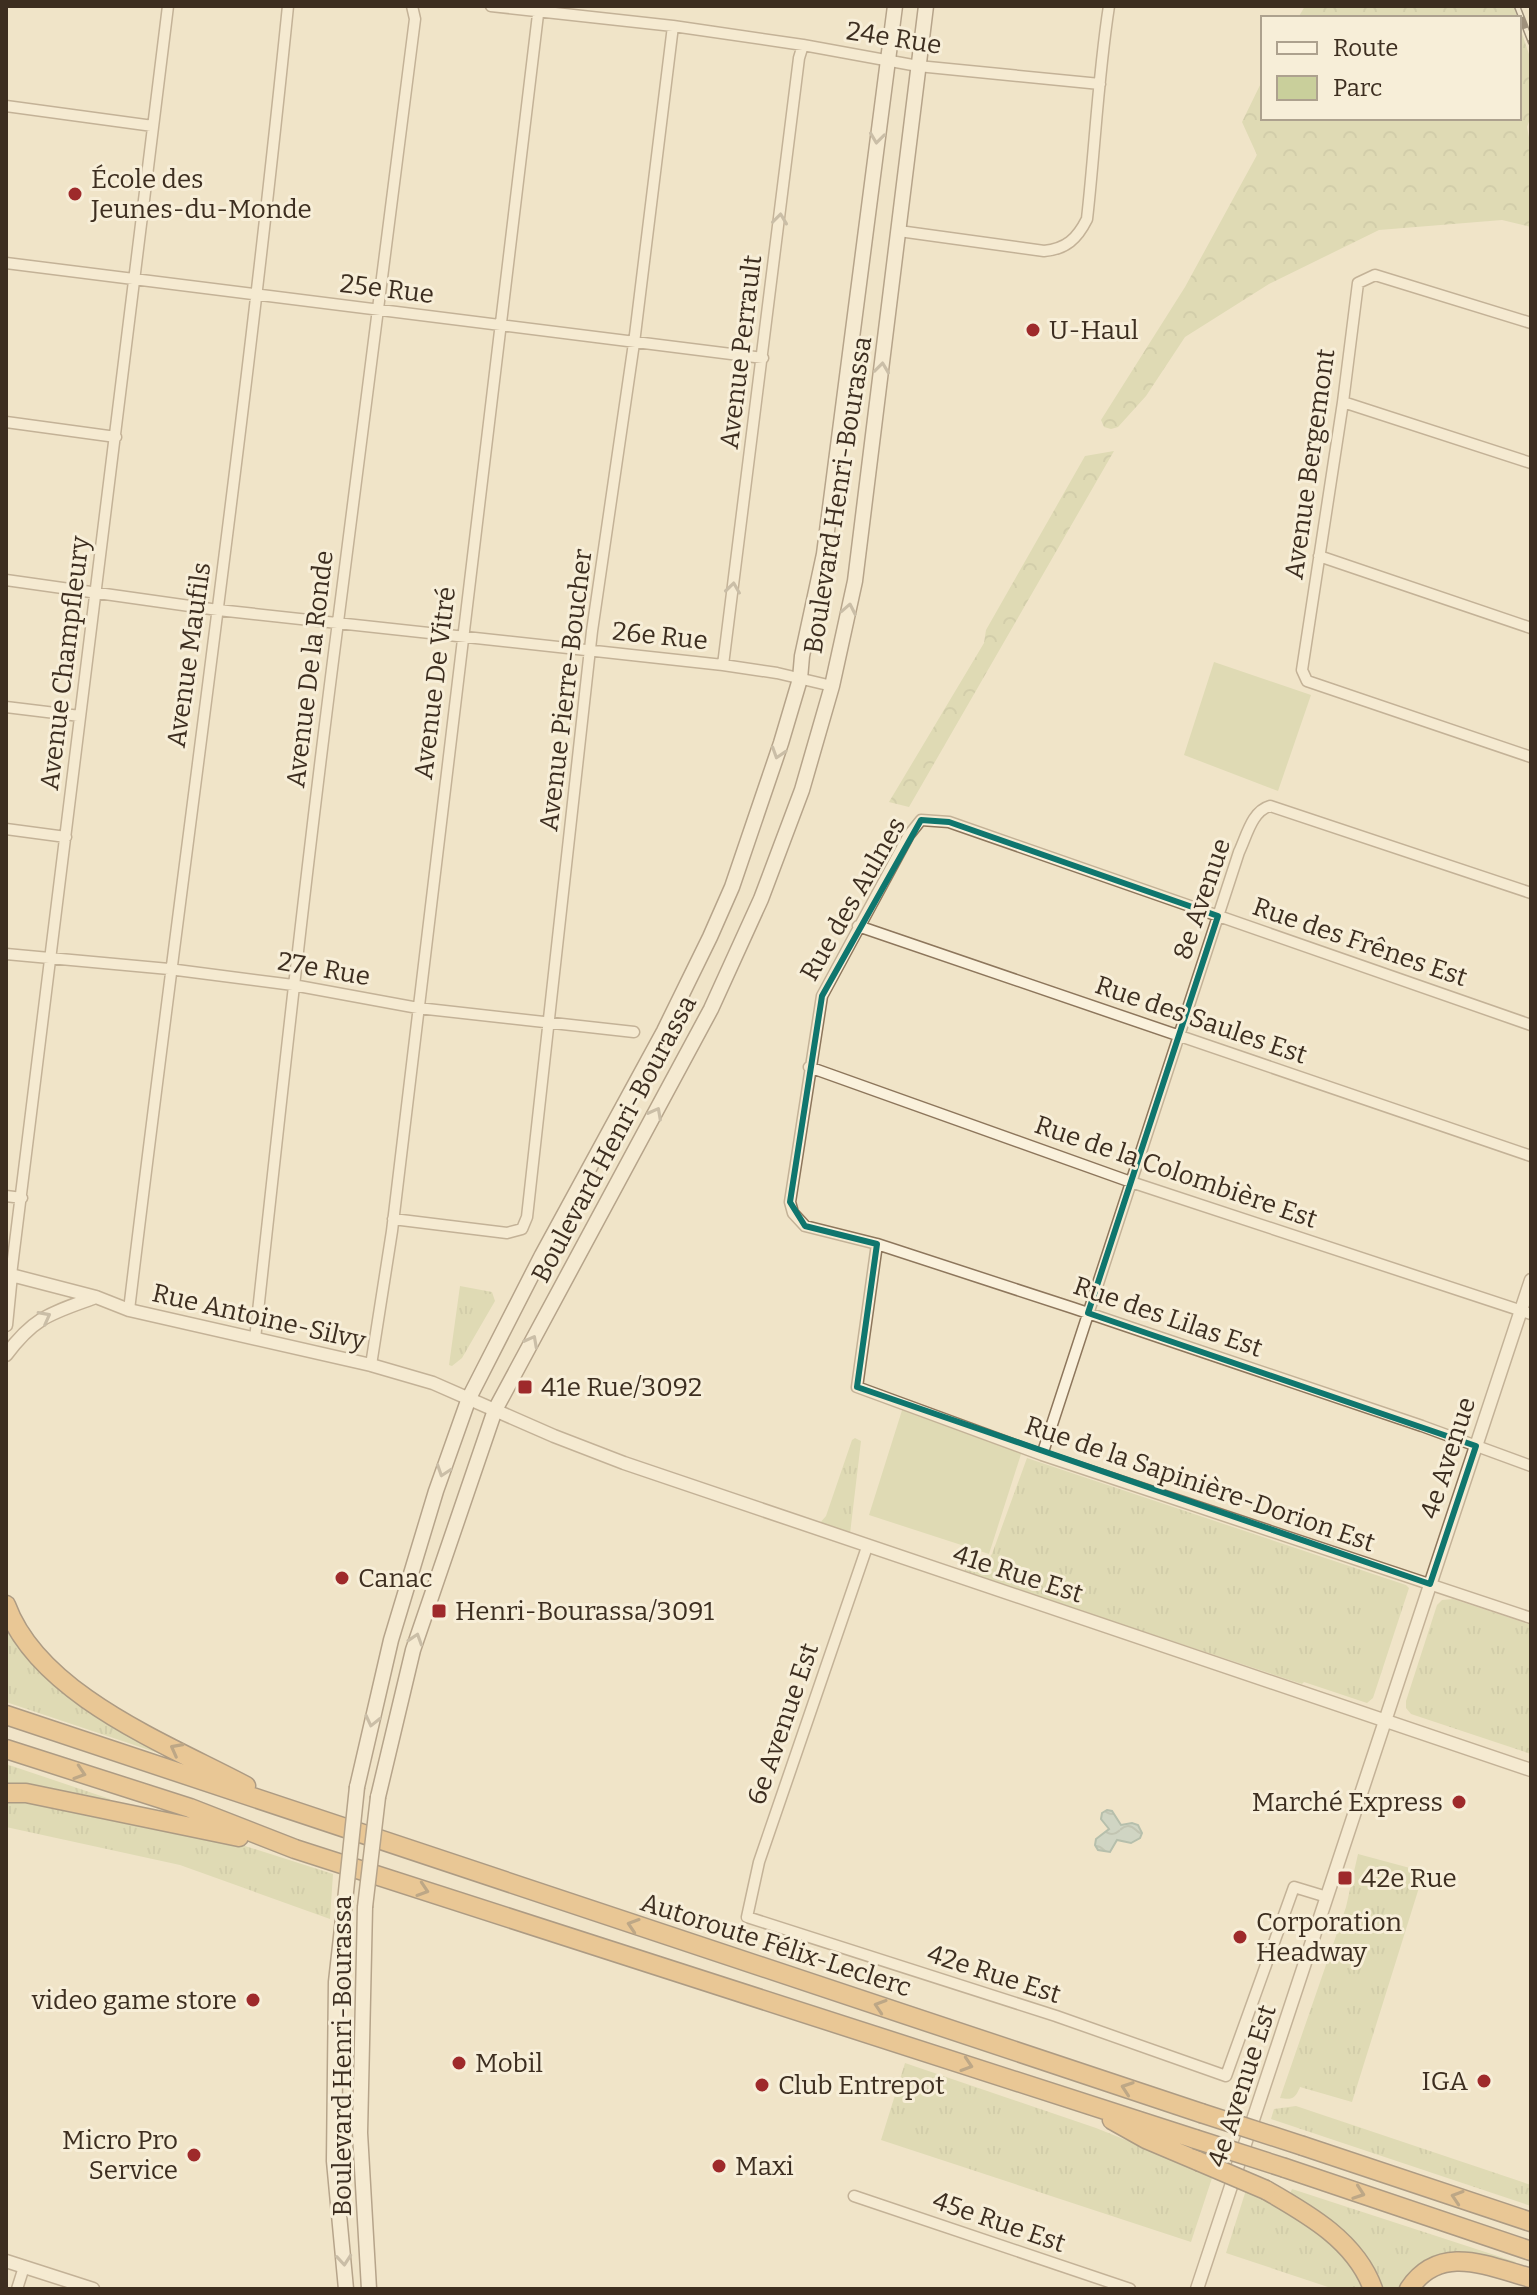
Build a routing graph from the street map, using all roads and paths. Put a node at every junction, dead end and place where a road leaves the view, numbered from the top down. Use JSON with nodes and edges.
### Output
{"nodes":[{"id":1,"x":168,"y":6,"type":"edge"},
{"id":2,"x":288,"y":6,"type":"edge"},
{"id":3,"x":412,"y":6,"type":"edge"},
{"id":4,"x":491,"y":6,"type":"edge"},
{"id":5,"x":895,"y":6,"type":"edge"},
{"id":6,"x":926,"y":6,"type":"edge"},
{"id":7,"x":1109,"y":6,"type":"edge"},
{"id":8,"x":539,"y":8,"type":"edge"},
{"id":9,"x":673,"y":26,"type":"junction"},
{"id":10,"x":803,"y":45,"type":"junction"},
{"id":11,"x":887,"y":61,"type":"junction"},
{"id":12,"x":918,"y":66,"type":"junction"},
{"id":13,"x":1100,"y":84,"type":"junction"},
{"id":14,"x":6,"y":106,"type":"edge"},
{"id":15,"x":153,"y":126,"type":"junction"},
{"id":16,"x":899,"y":231,"type":"junction"},
{"id":17,"x":6,"y":263,"type":"edge"},
{"id":18,"x":133,"y":280,"type":"junction"},
{"id":19,"x":258,"y":294,"type":"junction"},
{"id":20,"x":380,"y":311,"type":"junction"},
{"id":21,"x":1531,"y":323,"type":"edge"},
{"id":22,"x":501,"y":324,"type":"junction"},
{"id":23,"x":634,"y":343,"type":"junction"},
{"id":24,"x":763,"y":358,"type":"junction"},
{"id":25,"x":1343,"y":402,"type":"junction"},
{"id":26,"x":6,"y":422,"type":"edge"},
{"id":27,"x":116,"y":437,"type":"junction"},
{"id":28,"x":1531,"y":463,"type":"edge"},
{"id":29,"x":1319,"y":556,"type":"junction"},
{"id":30,"x":6,"y":580,"type":"edge"},
{"id":31,"x":96,"y":592,"type":"junction"},
{"id":32,"x":218,"y":610,"type":"junction"},
{"id":33,"x":338,"y":621,"type":"junction"},
{"id":34,"x":1531,"y":628,"type":"edge"},
{"id":35,"x":463,"y":636,"type":"junction"},
{"id":36,"x":590,"y":650,"type":"junction"},
{"id":37,"x":723,"y":665,"type":"junction"},
{"id":38,"x":800,"y":679,"type":"junction"},
{"id":39,"x":832,"y":686,"type":"junction"},
{"id":40,"x":6,"y":707,"type":"edge"},
{"id":41,"x":80,"y":716,"type":"junction"},
{"id":42,"x":1531,"y":757,"type":"edge"},
{"id":43,"x":949,"y":822,"type":"joint"},
{"id":44,"x":6,"y":829,"type":"edge"},
{"id":45,"x":66,"y":837,"type":"junction"},
{"id":46,"x":1531,"y":893,"type":"edge"},
{"id":47,"x":1218,"y":916,"type":"junction"},
{"id":48,"x":858,"y":926,"type":"junction"},
{"id":49,"x":6,"y":954,"type":"edge"},
{"id":50,"x":51,"y":960,"type":"junction"},
{"id":51,"x":169,"y":969,"type":"junction"},
{"id":52,"x":293,"y":985,"type":"junction"},
{"id":53,"x":418,"y":1008,"type":"junction"},
{"id":54,"x":550,"y":1023,"type":"junction"},
{"id":55,"x":1531,"y":1025,"type":"edge"},
{"id":56,"x":634,"y":1032,"type":"dead end"},
{"id":57,"x":1179,"y":1036,"type":"junction"},
{"id":58,"x":809,"y":1067,"type":"junction"},
{"id":59,"x":1531,"y":1156,"type":"edge"},
{"id":60,"x":1131,"y":1182,"type":"junction"},
{"id":61,"x":6,"y":1196,"type":"edge"},
{"id":62,"x":22,"y":1198,"type":"junction"},
{"id":63,"x":793,"y":1213,"type":"joint"},
{"id":64,"x":393,"y":1219,"type":"junction"},
{"id":65,"x":877,"y":1244,"type":"junction"},
{"id":66,"x":11,"y":1275,"type":"junction"},
{"id":67,"x":1531,"y":1280,"type":"edge"},
{"id":68,"x":96,"y":1297,"type":"junction"},
{"id":69,"x":129,"y":1310,"type":"junction"},
{"id":70,"x":1526,"y":1312,"type":"edge"},
{"id":71,"x":1088,"y":1313,"type":"junction"},
{"id":72,"x":6,"y":1325,"type":"edge"},
{"id":73,"x":255,"y":1339,"type":"junction"},
{"id":74,"x":6,"y":1355,"type":"edge"},
{"id":75,"x":371,"y":1365,"type":"junction"},
{"id":76,"x":469,"y":1398,"type":"junction"},
{"id":77,"x":495,"y":1410,"type":"junction"},
{"id":78,"x":1476,"y":1446,"type":"junction"},
{"id":79,"x":1042,"y":1455,"type":"junction"},
{"id":80,"x":1531,"y":1466,"type":"edge"},
{"id":81,"x":867,"y":1547,"type":"junction"},
{"id":82,"x":1430,"y":1584,"type":"junction"},
{"id":83,"x":6,"y":1605,"type":"edge"},
{"id":84,"x":1531,"y":1618,"type":"edge"},
{"id":85,"x":1407,"y":1650,"type":"joint"},
{"id":86,"x":6,"y":1715,"type":"edge"},
{"id":87,"x":1384,"y":1721,"type":"junction"},
{"id":88,"x":6,"y":1749,"type":"edge"},
{"id":89,"x":1531,"y":1770,"type":"edge"},
{"id":90,"x":6,"y":1793,"type":"edge"},
{"id":91,"x":295,"y":1811,"type":"junction"},
{"id":92,"x":295,"y":1849,"type":"junction"},
{"id":93,"x":1327,"y":1897,"type":"junction"},
{"id":94,"x":747,"y":1917,"type":"joint"},
{"id":95,"x":1226,"y":2076,"type":"joint"},
{"id":96,"x":1078,"y":2101,"type":"junction"},
{"id":97,"x":854,"y":2196,"type":"dead end"},
{"id":98,"x":1531,"y":2222,"type":"edge"},
{"id":99,"x":1531,"y":2251,"type":"edge"},
{"id":100,"x":6,"y":2261,"type":"edge"},
{"id":101,"x":24,"y":2267,"type":"junction"},
{"id":102,"x":1531,"y":2278,"type":"edge"},
{"id":103,"x":17,"y":2289,"type":"edge"},
{"id":104,"x":93,"y":2289,"type":"edge"},
{"id":105,"x":346,"y":2289,"type":"edge"},
{"id":106,"x":369,"y":2289,"type":"edge"},
{"id":107,"x":1130,"y":2289,"type":"edge"},
{"id":108,"x":1197,"y":2289,"type":"edge"},
{"id":109,"x":1373,"y":2289,"type":"edge"},
{"id":110,"x":1409,"y":2289,"type":"edge"}],
"edges":[{"from":1,"to":15,"type":"street","name":"Avenue Champfleury"},
{"from":2,"to":19,"type":"street","name":"Avenue Maufils"},
{"from":3,"to":20,"type":"street","name":"Avenue De la Ronde"},
{"from":4,"to":8,"type":"street","name":"24e Rue"},
{"from":5,"to":11,"type":"main road","name":"Boulevard Henri-Bourassa"},
{"from":6,"to":12,"type":"main road","name":"Boulevard Henri-Bourassa"},
{"from":7,"to":13,"type":"street"},
{"from":8,"to":9,"type":"street","name":"24e Rue"},
{"from":8,"to":22,"type":"street","name":"Avenue De Vitré"},
{"from":9,"to":10,"type":"street","name":"24e Rue"},
{"from":9,"to":23,"type":"street","name":"Avenue Pierre-Boucher"},
{"from":10,"to":11,"type":"street","name":"24e Rue"},
{"from":24,"to":10,"type":"street","name":"Avenue Perrault","one_way":true},
{"from":11,"to":12,"type":"street","name":"24e Rue"},
{"from":11,"to":38,"type":"main road","name":"Boulevard Henri-Bourassa","one_way":true},
{"from":12,"to":13,"type":"street","name":"24e Rue"},
{"from":12,"to":16,"type":"main road","name":"Boulevard Henri-Bourassa"},
{"from":13,"to":16,"type":"street"},
{"from":14,"to":15,"type":"street"},
{"from":15,"to":18,"type":"street","name":"Avenue Champfleury"},
{"from":39,"to":16,"type":"main road","name":"Boulevard Henri-Bourassa","one_way":true},
{"from":17,"to":18,"type":"street","name":"25e Rue"},
{"from":18,"to":19,"type":"street","name":"25e Rue"},
{"from":18,"to":27,"type":"street","name":"Avenue Champfleury"},
{"from":19,"to":20,"type":"street","name":"25e Rue"},
{"from":19,"to":32,"type":"street","name":"Avenue Maufils"},
{"from":20,"to":22,"type":"street","name":"25e Rue"},
{"from":20,"to":33,"type":"street","name":"Avenue De la Ronde"},
{"from":21,"to":25,"type":"street","name":"Avenue Bergemont"},
{"from":22,"to":23,"type":"street","name":"25e Rue"},
{"from":22,"to":35,"type":"street","name":"Avenue De Vitré"},
{"from":23,"to":24,"type":"street","name":"25e Rue"},
{"from":23,"to":36,"type":"street","name":"Avenue Pierre-Boucher"},
{"from":37,"to":24,"type":"street","name":"Avenue Perrault","one_way":true},
{"from":25,"to":28,"type":"street"},
{"from":25,"to":29,"type":"street","name":"Avenue Bergemont"},
{"from":26,"to":27,"type":"street"},
{"from":27,"to":31,"type":"street","name":"Avenue Champfleury"},
{"from":29,"to":34,"type":"street"},
{"from":29,"to":42,"type":"street","name":"Avenue Bergemont"},
{"from":30,"to":31,"type":"street","name":"26e Rue"},
{"from":31,"to":32,"type":"street","name":"26e Rue"},
{"from":31,"to":41,"type":"street","name":"Avenue Champfleury"},
{"from":32,"to":33,"type":"street","name":"26e Rue"},
{"from":32,"to":51,"type":"street","name":"Avenue Maufils"},
{"from":33,"to":35,"type":"street","name":"26e Rue"},
{"from":33,"to":52,"type":"street","name":"Avenue De la Ronde"},
{"from":35,"to":36,"type":"street","name":"26e Rue"},
{"from":35,"to":53,"type":"street","name":"Avenue De Vitré"},
{"from":36,"to":37,"type":"street","name":"26e Rue"},
{"from":36,"to":54,"type":"street","name":"Avenue Pierre-Boucher"},
{"from":37,"to":38,"type":"street","name":"26e Rue"},
{"from":38,"to":39,"type":"street","name":"26e Rue"},
{"from":38,"to":76,"type":"main road","name":"Boulevard Henri-Bourassa","one_way":true},
{"from":77,"to":39,"type":"main road","name":"Boulevard Henri-Bourassa","one_way":true},
{"from":40,"to":41,"type":"street"},
{"from":41,"to":45,"type":"street","name":"Avenue Champfleury"},
{"from":43,"to":47,"type":"street","name":"Rue des Frênes Est"},
{"from":43,"to":48,"type":"street","name":"Rue des Aulnes"},
{"from":44,"to":45,"type":"street"},
{"from":45,"to":50,"type":"street","name":"Avenue Champfleury"},
{"from":46,"to":47,"type":"street","name":"8e Avenue"},
{"from":47,"to":55,"type":"street","name":"Rue des Frênes Est"},
{"from":47,"to":57,"type":"street","name":"8e Avenue"},
{"from":48,"to":57,"type":"street","name":"Rue des Saules Est"},
{"from":48,"to":58,"type":"street","name":"Rue des Aulnes"},
{"from":49,"to":50,"type":"street","name":"27e Rue"},
{"from":50,"to":51,"type":"street","name":"27e Rue"},
{"from":50,"to":62,"type":"street","name":"Avenue Champfleury"},
{"from":51,"to":52,"type":"street","name":"27e Rue"},
{"from":51,"to":69,"type":"street","name":"Avenue Maufils"},
{"from":52,"to":53,"type":"street","name":"27e Rue"},
{"from":52,"to":73,"type":"street","name":"Avenue De la Ronde"},
{"from":53,"to":54,"type":"street","name":"27e Rue"},
{"from":53,"to":64,"type":"street","name":"Avenue De Vitré"},
{"from":54,"to":56,"type":"street","name":"27e Rue"},
{"from":54,"to":64,"type":"street","name":"Avenue Pierre-Boucher"},
{"from":57,"to":59,"type":"street","name":"Rue des Saules Est"},
{"from":57,"to":60,"type":"street","name":"8e Avenue"},
{"from":58,"to":60,"type":"street","name":"Rue de la Colombière Est"},
{"from":58,"to":63,"type":"street","name":"Rue des Aulnes"},
{"from":60,"to":70,"type":"street","name":"Rue de la Colombière Est"},
{"from":60,"to":71,"type":"street","name":"8e Avenue"},
{"from":61,"to":62,"type":"street"},
{"from":62,"to":66,"type":"street","name":"Avenue Champfleury"},
{"from":63,"to":65,"type":"street","name":"Rue des Lilas Est"},
{"from":64,"to":75,"type":"street","name":"Avenue De Vitré"},
{"from":65,"to":71,"type":"street","name":"Rue des Lilas Est"},
{"from":65,"to":79,"type":"street","name":"Rue de la Sapinière-Dorion Est"},
{"from":66,"to":68,"type":"street","name":"Rue Antoine-Silvy"},
{"from":66,"to":72,"type":"street","name":"Avenue Champfleury"},
{"from":67,"to":70,"type":"street","name":"4e Avenue"},
{"from":68,"to":69,"type":"street","name":"Rue Antoine-Silvy"},
{"from":74,"to":68,"type":"street","one_way":true},
{"from":69,"to":73,"type":"street","name":"Rue Antoine-Silvy"},
{"from":70,"to":78,"type":"street","name":"4e Avenue"},
{"from":71,"to":78,"type":"street","name":"Rue des Lilas Est"},
{"from":71,"to":79,"type":"street","name":"8e Avenue"},
{"from":73,"to":75,"type":"street","name":"Rue Antoine-Silvy"},
{"from":75,"to":76,"type":"street","name":"Rue Antoine-Silvy"},
{"from":76,"to":77,"type":"street","name":"Rue Antoine-Silvy"},
{"from":76,"to":105,"type":"main road","name":"Boulevard Henri-Bourassa","one_way":true,"bridge":true},
{"from":77,"to":81,"type":"street","name":"41e Rue Est"},
{"from":106,"to":77,"type":"main road","name":"Boulevard Henri-Bourassa","one_way":true,"bridge":true},
{"from":78,"to":80,"type":"street","name":"Rue des Lilas Est"},
{"from":78,"to":82,"type":"street","name":"4e Avenue"},
{"from":79,"to":82,"type":"street","name":"Rue de la Sapinière-Dorion Est"},
{"from":81,"to":87,"type":"street","name":"41e Rue Est"},
{"from":81,"to":94,"type":"street","name":"6e Avenue Est"},
{"from":82,"to":84,"type":"street","name":"Rue de la Sapinière-Dorion Est"},
{"from":82,"to":85,"type":"street","name":"4e Avenue"},
{"from":91,"to":83,"type":"highway","one_way":true},
{"from":85,"to":87,"type":"street","name":"4e Avenue Est"},
{"from":86,"to":91,"type":"highway","name":"Autoroute Félix-Leclerc"},
{"from":87,"to":89,"type":"street","name":"41e Rue Est"},
{"from":87,"to":93,"type":"street","name":"4e Avenue Est"},
{"from":88,"to":92,"type":"highway","one_way":true},
{"from":90,"to":92,"type":"highway"},
{"from":98,"to":91,"type":"highway","name":"Autoroute Félix-Leclerc","one_way":true,"bridge":true},
{"from":92,"to":96,"type":"highway","one_way":true},
{"from":93,"to":95,"type":"street","name":"4e Avenue Est"},
{"from":93,"to":108,"type":"street","name":"4e Avenue Est"},
{"from":94,"to":95,"type":"street","name":"42e Rue Est"},
{"from":96,"to":99,"type":"highway","one_way":true,"bridge":true},
{"from":96,"to":109,"type":"highway","bridge":true},
{"from":97,"to":107,"type":"street","name":"45e Rue Est"},
{"from":100,"to":101,"type":"street"},
{"from":101,"to":103,"type":"street"},
{"from":101,"to":104,"type":"street"},
{"from":102,"to":110,"type":"highway"}]}
